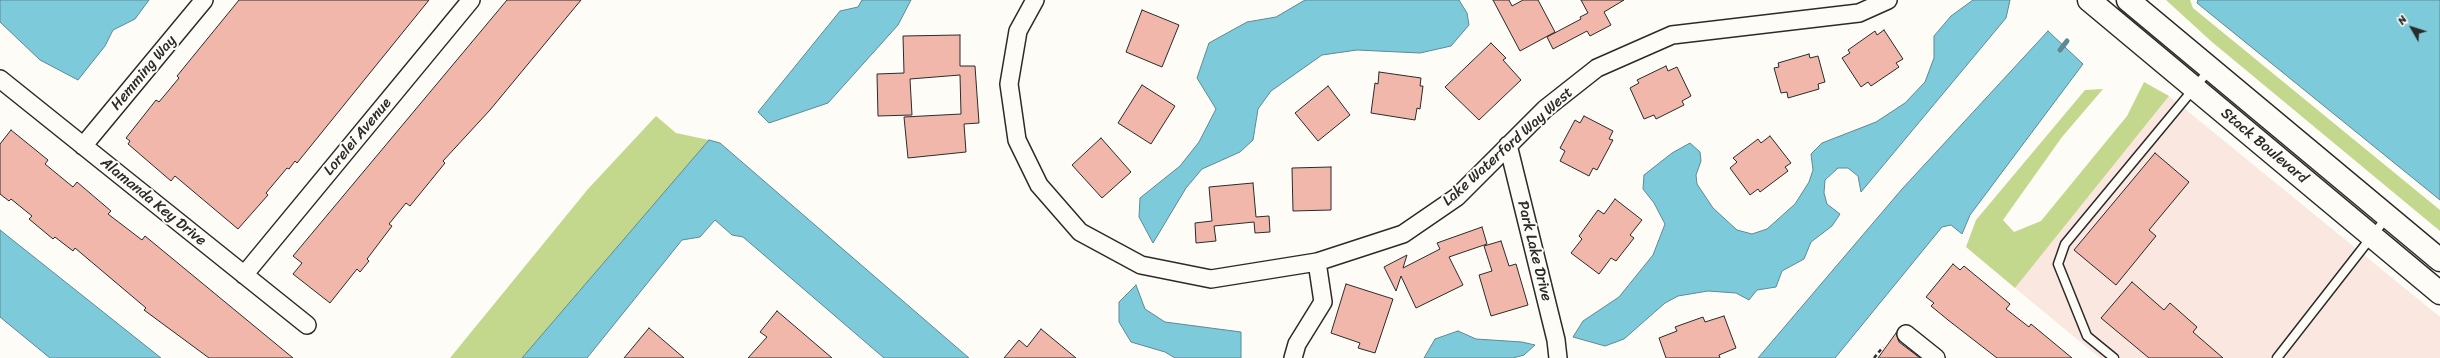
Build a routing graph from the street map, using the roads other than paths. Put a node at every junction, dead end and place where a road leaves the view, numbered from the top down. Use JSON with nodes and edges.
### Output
{"nodes":[{"id":1,"x":204,"y":0,"type":"edge"},
{"id":2,"x":471,"y":0,"type":"edge"},
{"id":3,"x":1035,"y":0,"type":"edge"},
{"id":4,"x":1888,"y":0,"type":"edge"},
{"id":5,"x":2089,"y":0,"type":"edge"},
{"id":6,"x":2128,"y":0,"type":"edge"},
{"id":7,"x":2211,"y":69,"type":"junction"},
{"id":8,"x":0,"y":79,"type":"edge"},
{"id":9,"x":2195,"y":88,"type":"junction"},
{"id":10,"x":1508,"y":145,"type":"junction"},
{"id":11,"x":84,"y":146,"type":"junction"},
{"id":12,"x":2388,"y":216,"type":"junction"},
{"id":13,"x":2372,"y":236,"type":"junction"},
{"id":14,"x":2440,"y":260,"type":"edge"},
{"id":15,"x":1317,"y":262,"type":"junction"},
{"id":16,"x":244,"y":275,"type":"junction"},
{"id":17,"x":2440,"y":293,"type":"edge"},
{"id":18,"x":307,"y":325,"type":"dead end"},
{"id":19,"x":1906,"y":334,"type":"dead end"},
{"id":20,"x":1293,"y":358,"type":"edge"},
{"id":21,"x":1558,"y":358,"type":"edge"},
{"id":22,"x":1936,"y":358,"type":"edge"},
{"id":23,"x":2114,"y":358,"type":"edge"},
{"id":24,"x":2277,"y":358,"type":"edge"}],
"edges":[{"from":1,"to":11,"type":"street","name":"Hemming Way"},
{"from":2,"to":16,"type":"street","name":"Lorelei Avenue"},
{"from":3,"to":15,"type":"street","name":"Lake Waterford Way West"},
{"from":4,"to":10,"type":"street","name":"Lake Waterford Way West"},
{"from":5,"to":9,"type":"street","name":"Stack Boulevard"},
{"from":6,"to":7,"type":"street","name":"Stack Boulevard"},
{"from":7,"to":9,"type":"lane"},
{"from":7,"to":12,"type":"street","name":"Stack Boulevard"},
{"from":8,"to":11,"type":"street","name":"Alamanda Key Drive"},
{"from":9,"to":13,"type":"street","name":"Stack Boulevard"},
{"from":9,"to":23,"type":"lane"},
{"from":10,"to":15,"type":"street","name":"Lake Waterford Way West"},
{"from":10,"to":21,"type":"street","name":"Park Lake Drive"},
{"from":11,"to":16,"type":"street","name":"Alamanda Key Drive"},
{"from":12,"to":13,"type":"lane"},
{"from":12,"to":14,"type":"street","name":"Stack Boulevard"},
{"from":13,"to":17,"type":"street","name":"Stack Boulevard"},
{"from":13,"to":24,"type":"lane"},
{"from":15,"to":20,"type":"street"},
{"from":16,"to":18,"type":"street","name":"Alamanda Key Drive"},
{"from":19,"to":22,"type":"street"}]}
